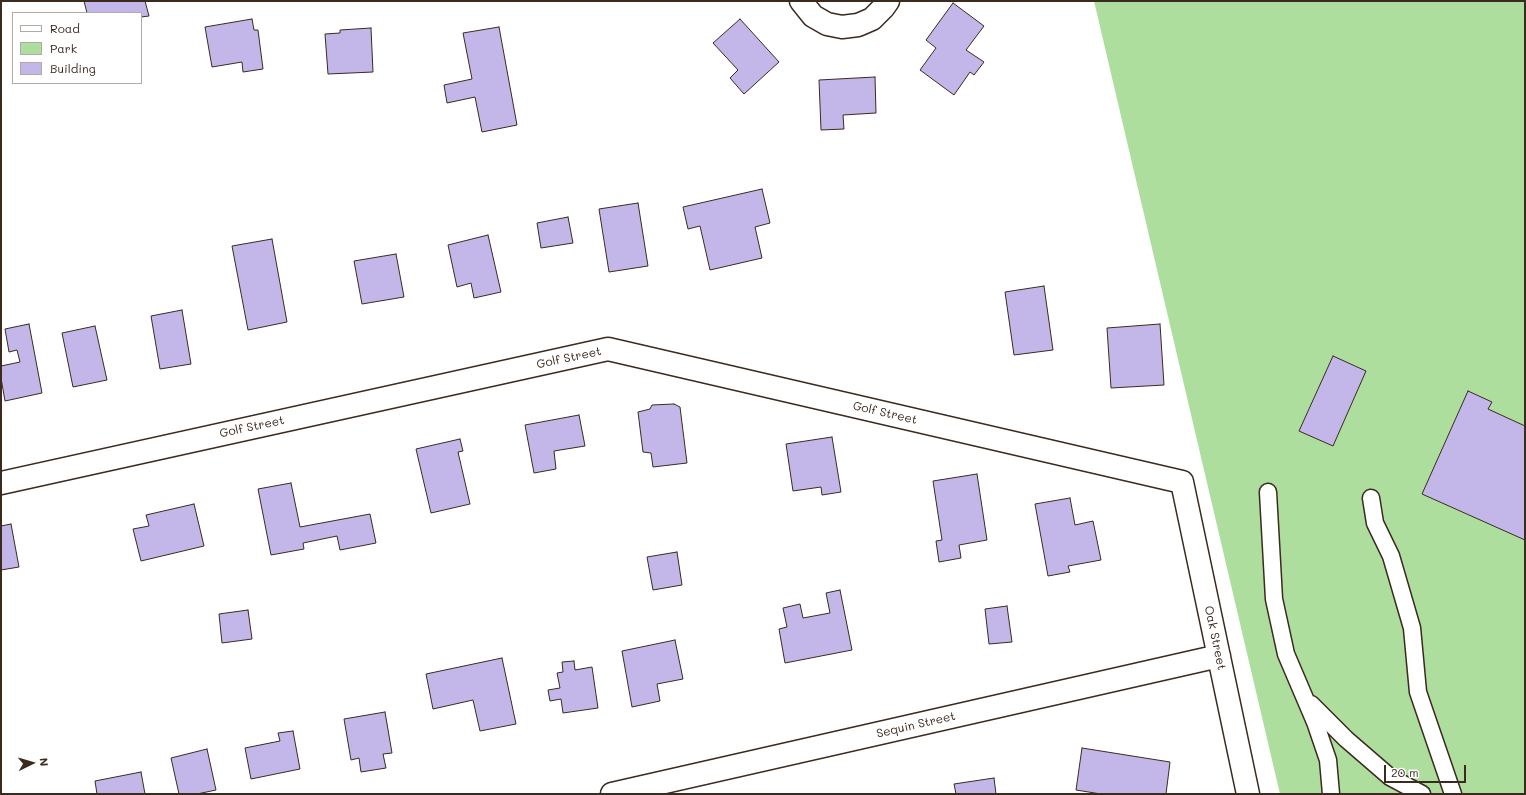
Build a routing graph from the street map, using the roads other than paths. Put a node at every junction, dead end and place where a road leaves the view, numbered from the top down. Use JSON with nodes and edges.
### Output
{"nodes":[{"id":1,"x":801,"y":1,"type":"edge"},
{"id":2,"x":888,"y":1,"type":"edge"},
{"id":3,"x":1182,"y":482,"type":"joint"},
{"id":4,"x":1,"y":483,"type":"edge"},
{"id":5,"x":1268,"y":492,"type":"dead end"},
{"id":6,"x":1371,"y":498,"type":"dead end"},
{"id":7,"x":1219,"y":656,"type":"junction"},
{"id":8,"x":1305,"y":697,"type":"junction"},
{"id":9,"x":612,"y":794,"type":"edge"},
{"id":10,"x":1248,"y":794,"type":"edge"},
{"id":11,"x":1331,"y":794,"type":"edge"},
{"id":12,"x":1422,"y":794,"type":"edge"},
{"id":13,"x":1453,"y":794,"type":"edge"}],
"edges":[{"from":1,"to":2,"type":"street"},
{"from":3,"to":4,"type":"street","name":"Golf Street"},
{"from":3,"to":7,"type":"street","name":"Oak Street"},
{"from":5,"to":8,"type":"lane"},
{"from":6,"to":13,"type":"lane"},
{"from":7,"to":9,"type":"street","name":"Sequin Street"},
{"from":7,"to":10,"type":"street","name":"Oak Street"},
{"from":8,"to":11,"type":"lane"},
{"from":8,"to":12,"type":"lane"}]}
